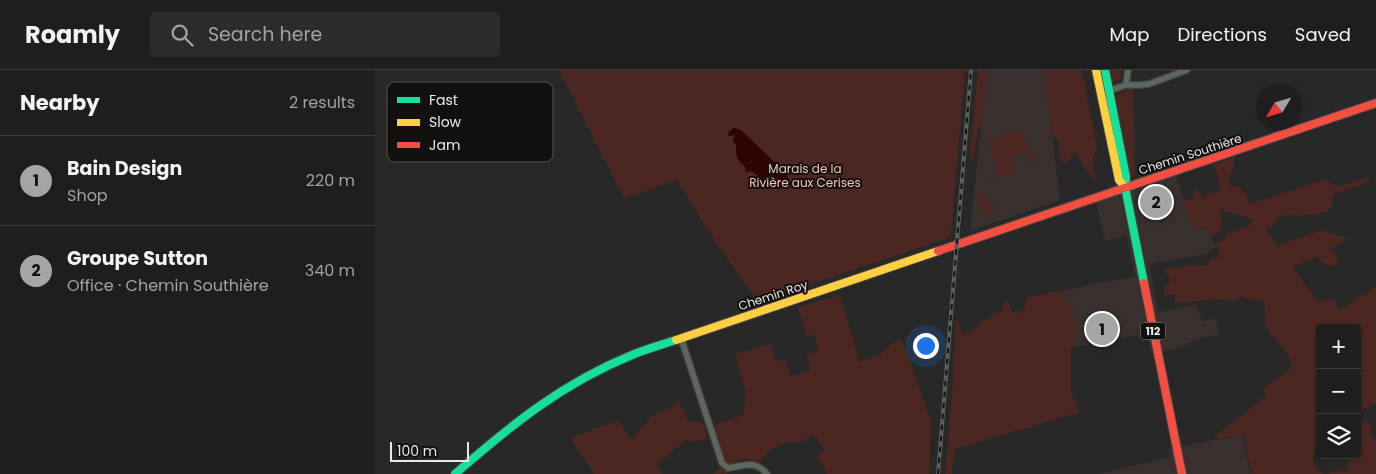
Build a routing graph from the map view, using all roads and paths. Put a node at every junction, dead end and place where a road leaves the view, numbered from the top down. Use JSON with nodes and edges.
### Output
{"nodes":[{"id":1,"x":1096,"y":70,"type":"edge"},
{"id":2,"x":1105,"y":70,"type":"edge"},
{"id":3,"x":1128,"y":70,"type":"edge"},
{"id":4,"x":1187,"y":70,"type":"edge"},
{"id":5,"x":1127,"y":85,"type":"junction"},
{"id":6,"x":1105,"y":92,"type":"junction"},
{"id":7,"x":1376,"y":103,"type":"edge"},
{"id":8,"x":1125,"y":187,"type":"junction"},
{"id":9,"x":681,"y":338,"type":"junction"},
{"id":10,"x":455,"y":474,"type":"edge"},
{"id":11,"x":767,"y":474,"type":"edge"},
{"id":12,"x":1182,"y":474,"type":"edge"}],
"edges":[{"from":1,"to":6,"type":"street","number":"112"},
{"from":2,"to":6,"type":"street","number":"112"},
{"from":3,"to":5,"type":"street"},
{"from":4,"to":5,"type":"street"},
{"from":5,"to":6,"type":"street"},
{"from":6,"to":8,"type":"street","number":"112"},
{"from":7,"to":8,"type":"street","name":"Chemin Southière"},
{"from":8,"to":9,"type":"street","name":"Chemin Roy"},
{"from":8,"to":12,"type":"street","number":"112"},
{"from":9,"to":10,"type":"street","name":"Chemin Roy"},
{"from":9,"to":11,"type":"street"}]}
